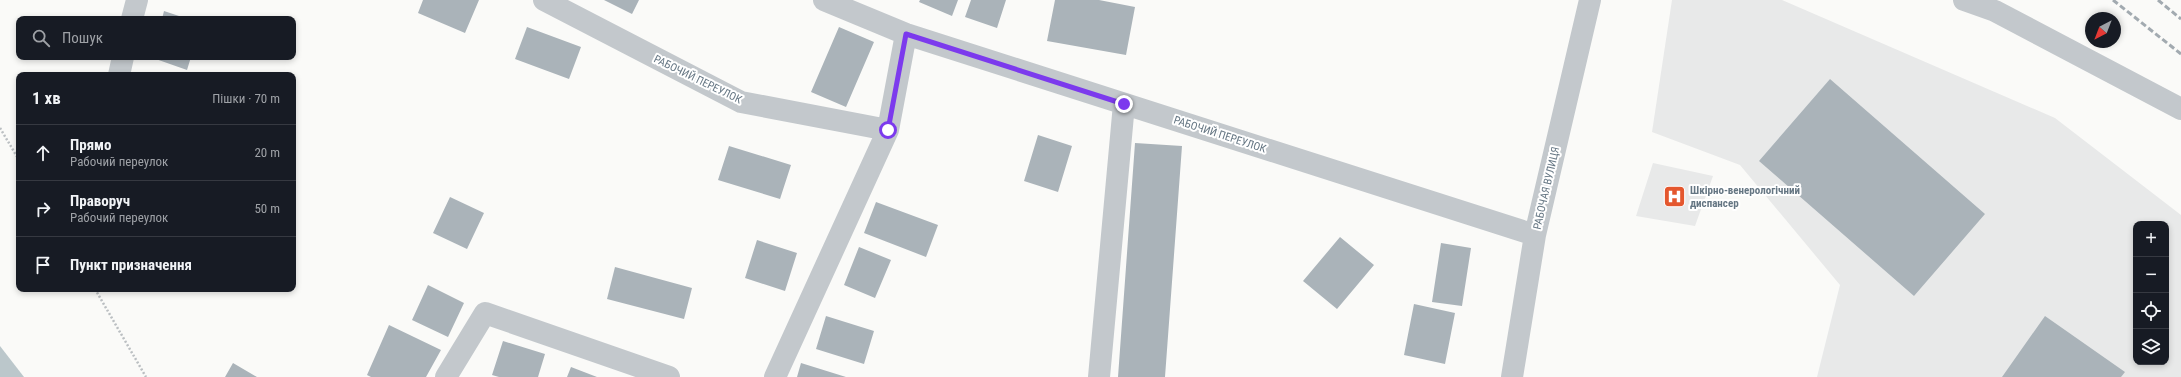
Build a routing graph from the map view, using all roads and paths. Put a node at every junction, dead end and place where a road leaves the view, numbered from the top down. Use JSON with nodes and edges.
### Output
{"nodes":[{"id":1,"x":136,"y":0,"type":"edge"},
{"id":2,"x":544,"y":0,"type":"edge"},
{"id":3,"x":824,"y":0,"type":"edge"},
{"id":4,"x":1590,"y":0,"type":"edge"},
{"id":5,"x":1964,"y":0,"type":"edge"},
{"id":6,"x":133,"y":16,"type":"edge"},
{"id":7,"x":906,"y":34,"type":"junction"},
{"id":8,"x":122,"y":60,"type":"edge"},
{"id":9,"x":120,"y":72,"type":"edge"},
{"id":10,"x":1124,"y":104,"type":"junction"},
{"id":11,"x":2181,"y":109,"type":"edge"},
{"id":12,"x":0,"y":128,"type":"edge"},
{"id":13,"x":888,"y":130,"type":"junction"},
{"id":14,"x":16,"y":155,"type":"edge"},
{"id":15,"x":1535,"y":235,"type":"junction"},
{"id":16,"x":97,"y":292,"type":"edge"},
{"id":17,"x":146,"y":377,"type":"edge"},
{"id":18,"x":446,"y":377,"type":"edge"},
{"id":19,"x":669,"y":377,"type":"edge"},
{"id":20,"x":775,"y":377,"type":"edge"},
{"id":21,"x":1099,"y":377,"type":"edge"},
{"id":22,"x":1512,"y":377,"type":"edge"}],
"edges":[{"from":1,"to":6,"type":"street"},
{"from":2,"to":13,"type":"street","name":"РАБОЧИЙ ПЕРЕУЛОК"},
{"from":3,"to":7,"type":"street","name":"РАБОЧИЙ ПЕРЕУЛОК"},
{"from":4,"to":15,"type":"street","name":"РАБОЧАЯ ВУЛИЦЯ"},
{"from":5,"to":11,"type":"street"},
{"from":7,"to":10,"type":"street","name":"РАБОЧИЙ ПЕРЕУЛОК"},
{"from":7,"to":13,"type":"street"},
{"from":8,"to":9,"type":"street"},
{"from":10,"to":15,"type":"street","name":"РАБОЧИЙ ПЕРЕУЛОК"},
{"from":10,"to":21,"type":"street"},
{"from":12,"to":14,"type":"path"},
{"from":13,"to":20,"type":"street"},
{"from":15,"to":22,"type":"street","name":"РАБОЧАЯ ВУЛИЦЯ"},
{"from":16,"to":17,"type":"path"},
{"from":18,"to":19,"type":"street"}]}
